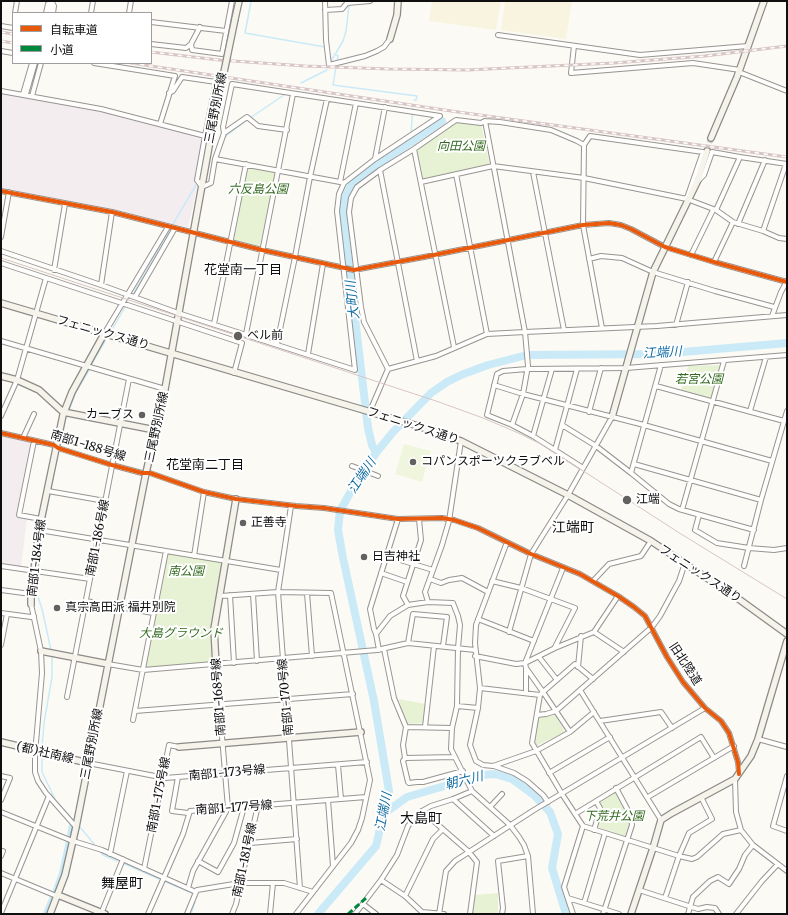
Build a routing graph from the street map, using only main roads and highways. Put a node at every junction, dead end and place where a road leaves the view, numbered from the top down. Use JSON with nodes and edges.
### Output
{"nodes":[{"id":1,"x":239,"y":1,"type":"edge"},
{"id":2,"x":398,"y":1,"type":"edge"},
{"id":3,"x":764,"y":1,"type":"edge"},
{"id":4,"x":390,"y":39,"type":"road end"},
{"id":5,"x":711,"y":138,"type":"tunnel mouth"},
{"id":6,"x":707,"y":151,"type":"tunnel mouth"},
{"id":7,"x":1,"y":303,"type":"edge"},
{"id":8,"x":104,"y":334,"type":"junction"},
{"id":9,"x":171,"y":353,"type":"junction"},
{"id":10,"x":1,"y":376,"type":"edge"},
{"id":11,"x":63,"y":412,"type":"junction"},
{"id":12,"x":612,"y":418,"type":"road end"},
{"id":13,"x":155,"y":430,"type":"junction"},
{"id":14,"x":236,"y":499,"type":"road end"},
{"id":15,"x":31,"y":604,"type":"road end"},
{"id":16,"x":787,"y":634,"type":"edge"},
{"id":17,"x":787,"y":641,"type":"edge"},
{"id":18,"x":41,"y":650,"type":"road end"},
{"id":19,"x":108,"y":664,"type":"junction"},
{"id":20,"x":216,"y":665,"type":"road end"},
{"id":21,"x":360,"y":732,"type":"road end"},
{"id":22,"x":1,"y":742,"type":"edge"},
{"id":23,"x":179,"y":747,"type":"road end"},
{"id":24,"x":88,"y":763,"type":"junction"},
{"id":25,"x":58,"y":895,"type":"junction"},
{"id":26,"x":102,"y":913,"type":"edge"},
{"id":27,"x":50,"y":914,"type":"edge"},
{"id":28,"x":631,"y":914,"type":"edge"}],
"edges":[{"from":1,"to":9,"type":"main road","name":"三尾野別所線","bridge":true},
{"from":2,"to":4,"type":"main road"},
{"from":3,"to":5,"type":"main road"},
{"from":6,"to":12,"type":"main road"},
{"from":7,"to":8,"type":"main road","name":"フェニックス通り"},
{"from":8,"to":9,"type":"main road","name":"フェニックス通り"},
{"from":8,"to":11,"type":"main road","name":"南部1-184号線"},
{"from":9,"to":13,"type":"main road","name":"三尾野別所線"},
{"from":9,"to":16,"type":"main road","name":"フェニックス通り"},
{"from":10,"to":11,"type":"main road"},
{"from":11,"to":13,"type":"main road"},
{"from":11,"to":15,"type":"main road","name":"南部1-184号線"},
{"from":13,"to":19,"type":"main road","name":"三尾野別所線"},
{"from":14,"to":20,"type":"main road","name":"南部1-168号線"},
{"from":17,"to":28,"type":"main road"},
{"from":18,"to":19,"type":"main road"},
{"from":19,"to":24,"type":"main road","name":"三尾野別所線"},
{"from":21,"to":23,"type":"main road","name":"南部1-175号線"},
{"from":22,"to":24,"type":"main road","name":"(都)社南線"},
{"from":24,"to":25,"type":"main road","name":"三尾野別所線"},
{"from":25,"to":26,"type":"main road"},
{"from":25,"to":27,"type":"main road","name":"三尾野別所線"}]}
